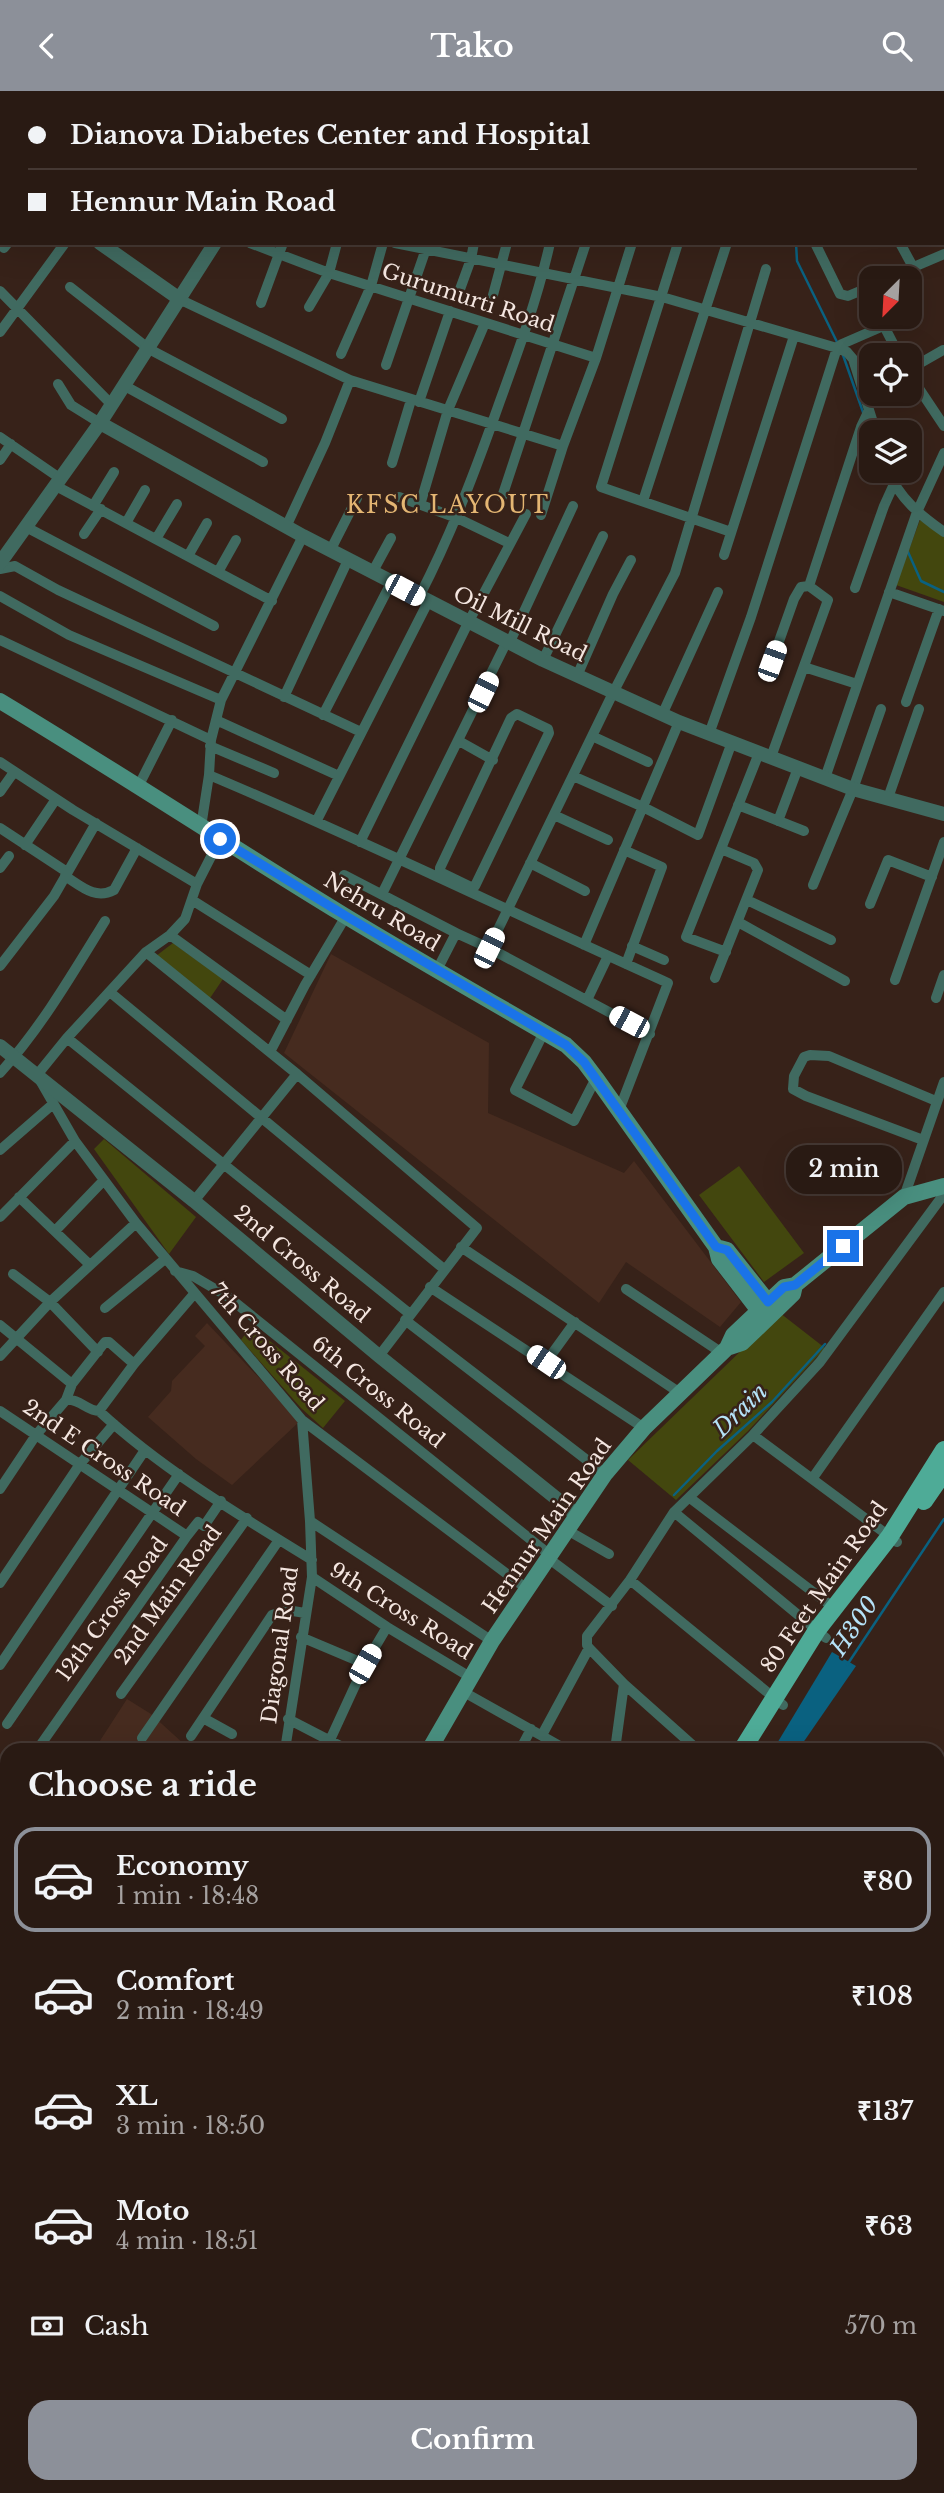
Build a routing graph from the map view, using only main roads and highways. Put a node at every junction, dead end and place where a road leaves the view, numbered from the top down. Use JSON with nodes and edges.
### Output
{"nodes":[{"id":1,"x":0,"y":701,"type":"edge"},
{"id":2,"x":944,"y":1189,"type":"edge"},
{"id":3,"x":767,"y":1311,"type":"junction"},
{"id":4,"x":944,"y":1450,"type":"edge"},
{"id":5,"x":944,"y":1472,"type":"edge"},
{"id":6,"x":893,"y":1539,"type":"junction"},
{"id":7,"x":821,"y":1634,"type":"junction"},
{"id":8,"x":779,"y":1702,"type":"junction"},
{"id":9,"x":433,"y":1743,"type":"edge"},
{"id":10,"x":747,"y":1743,"type":"edge"},
{"id":11,"x":757,"y":1743,"type":"edge"}],
"edges":[{"from":1,"to":3,"type":"main road","name":"Nehru Road"},
{"from":2,"to":3,"type":"main road","name":"Hennur Main Road"},
{"from":3,"to":9,"type":"main road","name":"Hennur Main Road"},
{"from":4,"to":6,"type":"main road","name":"80 Feet Main Road"},
{"from":5,"to":6,"type":"main road","name":"80 Feet Main Road"},
{"from":6,"to":7,"type":"main road","name":"80 Feet Main Road"},
{"from":6,"to":7,"type":"main road","name":"80 Feet Main Road"},
{"from":7,"to":8,"type":"main road","name":"80 Feet Main Road"},
{"from":8,"to":10,"type":"main road","name":"80 Feet Main Road"},
{"from":8,"to":11,"type":"main road","name":"80 Feet Main Road"}]}
